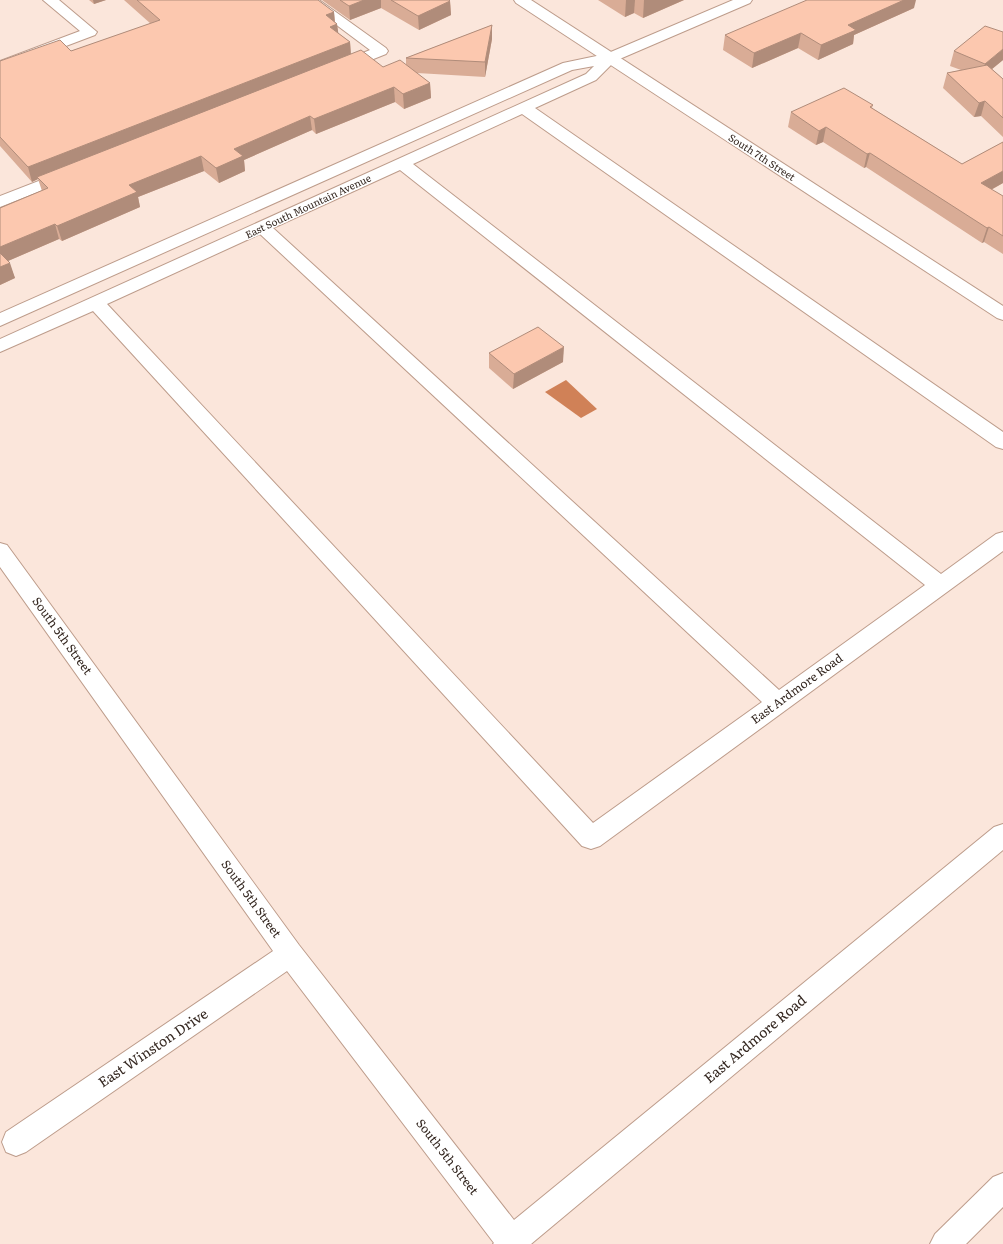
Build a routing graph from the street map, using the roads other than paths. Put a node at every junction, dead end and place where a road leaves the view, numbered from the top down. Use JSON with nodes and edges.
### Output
{"nodes":[{"id":1,"x":50,"y":0,"type":"edge"},
{"id":2,"x":310,"y":0,"type":"edge"},
{"id":3,"x":521,"y":0,"type":"edge"},
{"id":4,"x":745,"y":0,"type":"edge"},
{"id":5,"x":610,"y":58,"type":"junction"},
{"id":6,"x":0,"y":66,"type":"edge"},
{"id":7,"x":330,"y":72,"type":"edge"},
{"id":8,"x":524,"y":108,"type":"junction"},
{"id":9,"x":401,"y":163,"type":"junction"},
{"id":10,"x":81,"y":170,"type":"edge"},
{"id":11,"x":0,"y":202,"type":"edge"},
{"id":12,"x":262,"y":227,"type":"junction"},
{"id":13,"x":96,"y":303,"type":"junction"},
{"id":14,"x":1003,"y":314,"type":"edge"},
{"id":15,"x":0,"y":320,"type":"edge"},
{"id":16,"x":0,"y":346,"type":"edge"},
{"id":17,"x":1003,"y":442,"type":"edge"},
{"id":18,"x":1003,"y":540,"type":"edge"},
{"id":19,"x":0,"y":551,"type":"edge"},
{"id":20,"x":940,"y":585,"type":"junction"},
{"id":21,"x":778,"y":703,"type":"junction"},
{"id":22,"x":1003,"y":835,"type":"edge"},
{"id":23,"x":290,"y":954,"type":"junction"},
{"id":24,"x":16,"y":1142,"type":"dead end"},
{"id":25,"x":1003,"y":1187,"type":"edge"},
{"id":26,"x":509,"y":1243,"type":"edge"},
{"id":27,"x":945,"y":1244,"type":"edge"}],
"edges":[{"from":1,"to":6,"type":"street"},
{"from":2,"to":7,"type":"street"},
{"from":3,"to":5,"type":"street","name":"South 7th Street"},
{"from":4,"to":5,"type":"street","name":"East South Mountain Avenue"},
{"from":5,"to":8,"type":"street","name":"East South Mountain Avenue"},
{"from":5,"to":14,"type":"street","name":"South 7th Street"},
{"from":5,"to":15,"type":"street","name":"East South Mountain Avenue"},
{"from":8,"to":9,"type":"street","name":"East South Mountain Avenue"},
{"from":8,"to":17,"type":"street"},
{"from":9,"to":12,"type":"street","name":"East South Mountain Avenue"},
{"from":9,"to":20,"type":"street"},
{"from":10,"to":11,"type":"street"},
{"from":12,"to":13,"type":"street","name":"East South Mountain Avenue"},
{"from":12,"to":21,"type":"street"},
{"from":13,"to":16,"type":"street","name":"East South Mountain Avenue"},
{"from":13,"to":21,"type":"street","name":"East Ardmore Road"},
{"from":18,"to":20,"type":"street","name":"East Ardmore Road"},
{"from":19,"to":23,"type":"street","name":"South 5th Street"},
{"from":20,"to":21,"type":"street","name":"East Ardmore Road"},
{"from":22,"to":26,"type":"street","name":"East Ardmore Road"},
{"from":23,"to":24,"type":"street","name":"East Winston Drive"},
{"from":23,"to":26,"type":"street","name":"South 5th Street"},
{"from":25,"to":27,"type":"street"}]}
